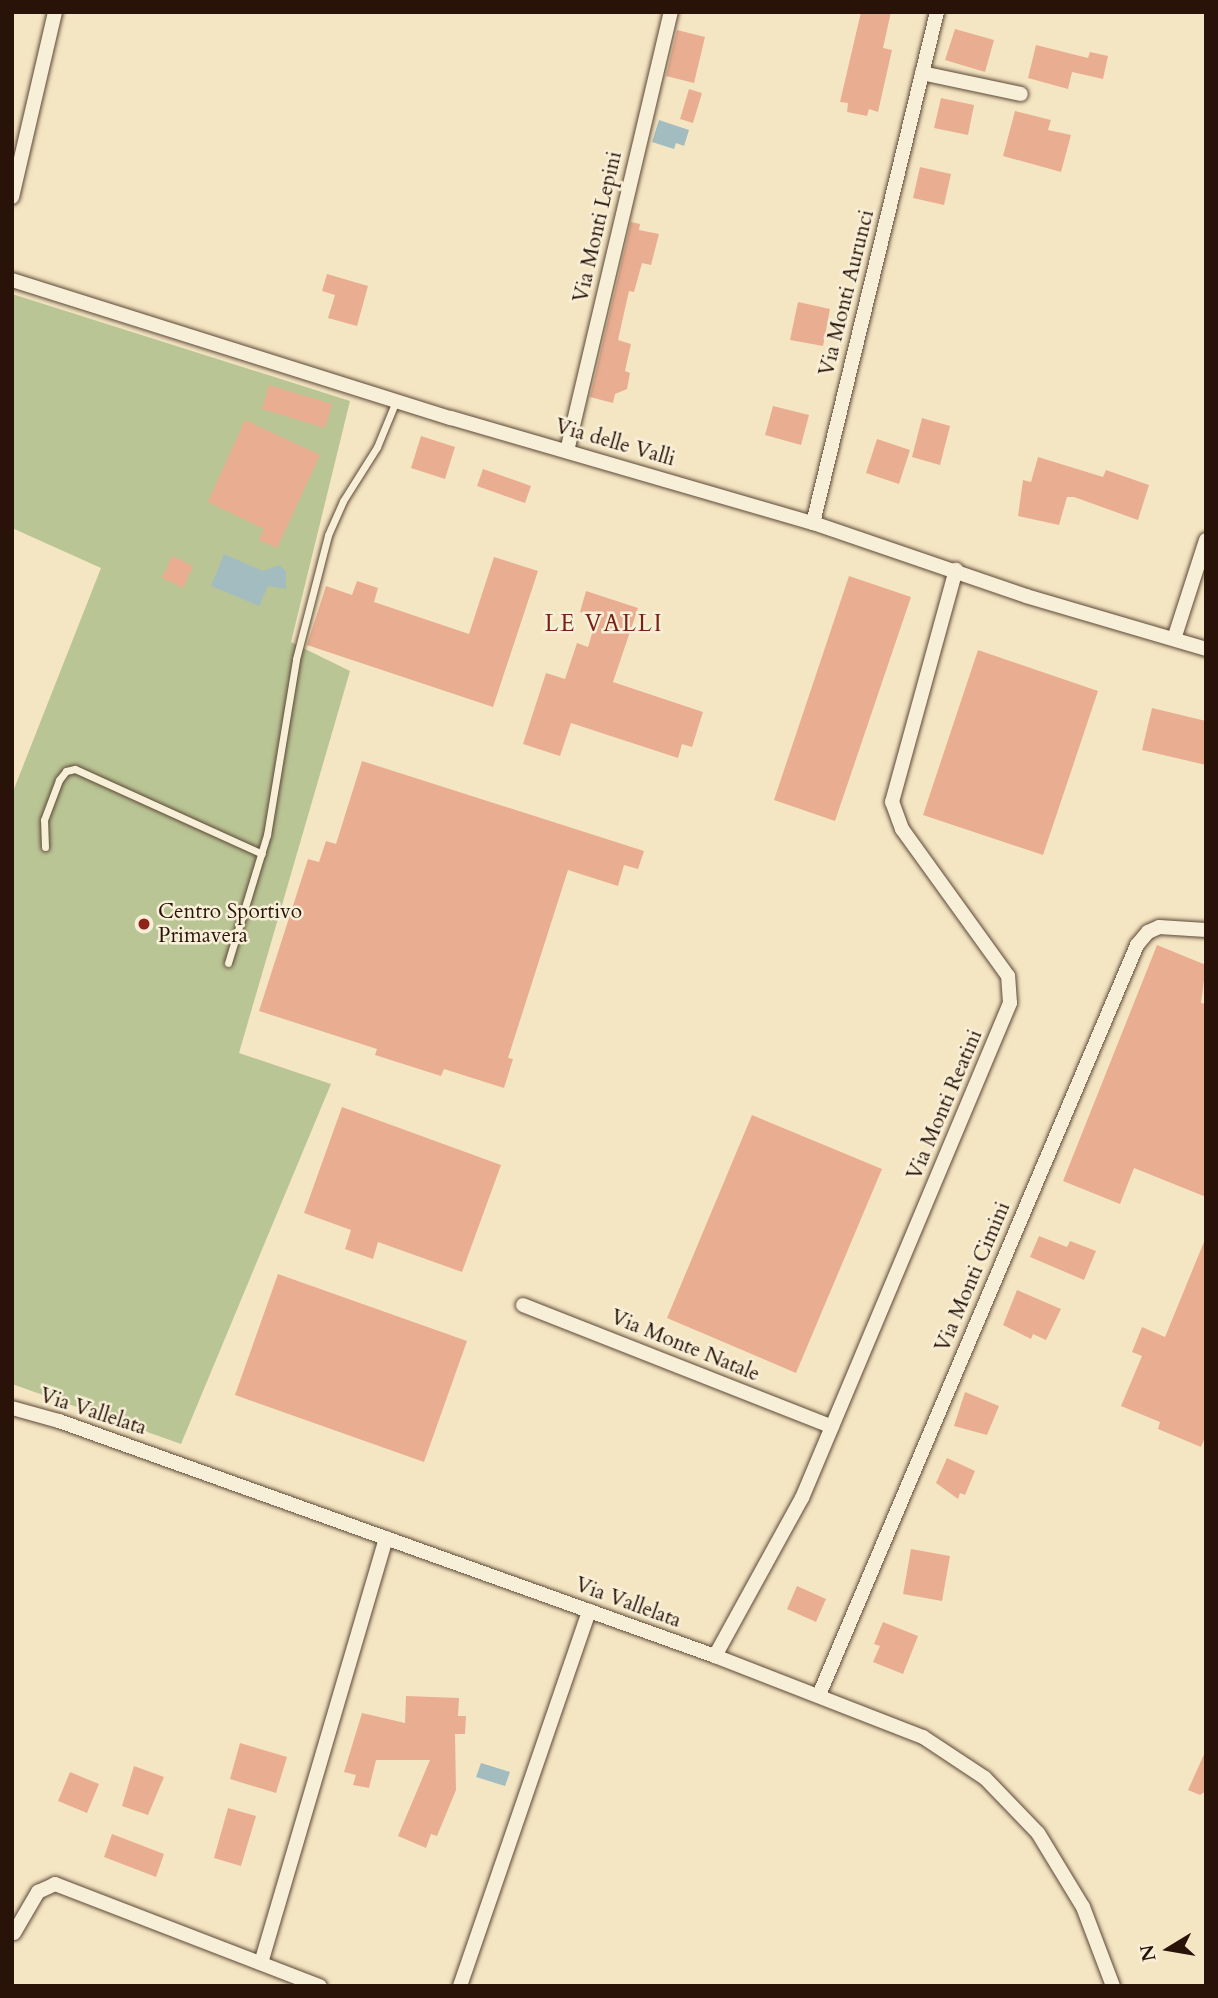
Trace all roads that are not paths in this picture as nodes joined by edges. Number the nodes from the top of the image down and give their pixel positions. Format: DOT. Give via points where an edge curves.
graph roads {
  1 [pos="55,12"];
  2 [pos="671,12"];
  3 [pos="937,12"];
  4 [pos="922,73"];
  5 [pos="1021,94"];
  6 [pos="12,197"];
  7 [pos="12,280"];
  8 [pos="396,401"];
  9 [pos="567,451"];
  10 [pos="813,523"];
  11 [pos="1206,540"];
  12 [pos="956,570"];
  13 [pos="1174,639"];
  14 [pos="1206,649"];
  15 [pos="45,847"];
  16 [pos="262,854"];
  17 [pos="1206,930"];
  18 [pos="228,963"];
  19 [pos="523,1305"];
  20 [pos="12,1408"];
  21 [pos="832,1427"];
  22 [pos="386,1538"];
  23 [pos="589,1611"];
  24 [pos="715,1656"];
  25 [pos="819,1695"];
  26 [pos="14,1933"];
  27 [pos="261,1964"];
  28 [pos="320,1986"];
  29 [pos="460,1986"];
  30 [pos="1113,1986"];
  1 -- 6 [label="street"];
  2 -- 9 [label="street, Via Monti Lepini"];
  3 -- 4 [label="street, Via Monti Aurunci"];
  4 -- 5 [label="street"];
  4 -- 10 [label="street, Via Monti Aurunci"];
  7 -- 8 [label="street, Via delle Valli"];
  8 -- 9 [label="street, Via delle Valli"];
  8 -- 16 [label="lane" via="371,458 342,501 328,535 296,659"];
  9 -- 10 [label="street, Via delle Valli"];
  10 -- 12 [label="street, Via delle Valli"];
  11 -- 13 [label="street"];
  12 -- 13 [label="street, Via delle Valli" via="1026,596"];
  12 -- 21 [label="street, Via Monti Reatini" via="892,802 902,830 1008,976 1011,996"];
  13 -- 14 [label="street, Via delle Valli"];
  15 -- 16 [label="lane" via="44,820 58,780 75,769"];
  16 -- 18 [label="lane"];
  17 -- 25 [label="street, Via Monti Cimini" via="1159,927 1137,945"];
  19 -- 21 [label="street, Via Monte Natale"];
  20 -- 22 [label="street, Via Vallelata"];
  21 -- 24 [label="street, Via Monti Reatini" via="789,1523"];
  22 -- 23 [label="street, Via Vallelata"];
  22 -- 27 [label="street"];
  23 -- 24 [label="street, Via Vallelata"];
  23 -- 29 [label="street"];
  24 -- 25 [label="street, Via Vallelata"];
  25 -- 30 [label="street, Via Vallelata" via="923,1737 1007,1798 1038,1833 1075,1892"];
  26 -- 27 [label="street" via="38,1892 55,1884"];
  27 -- 28 [label="street"];
}
